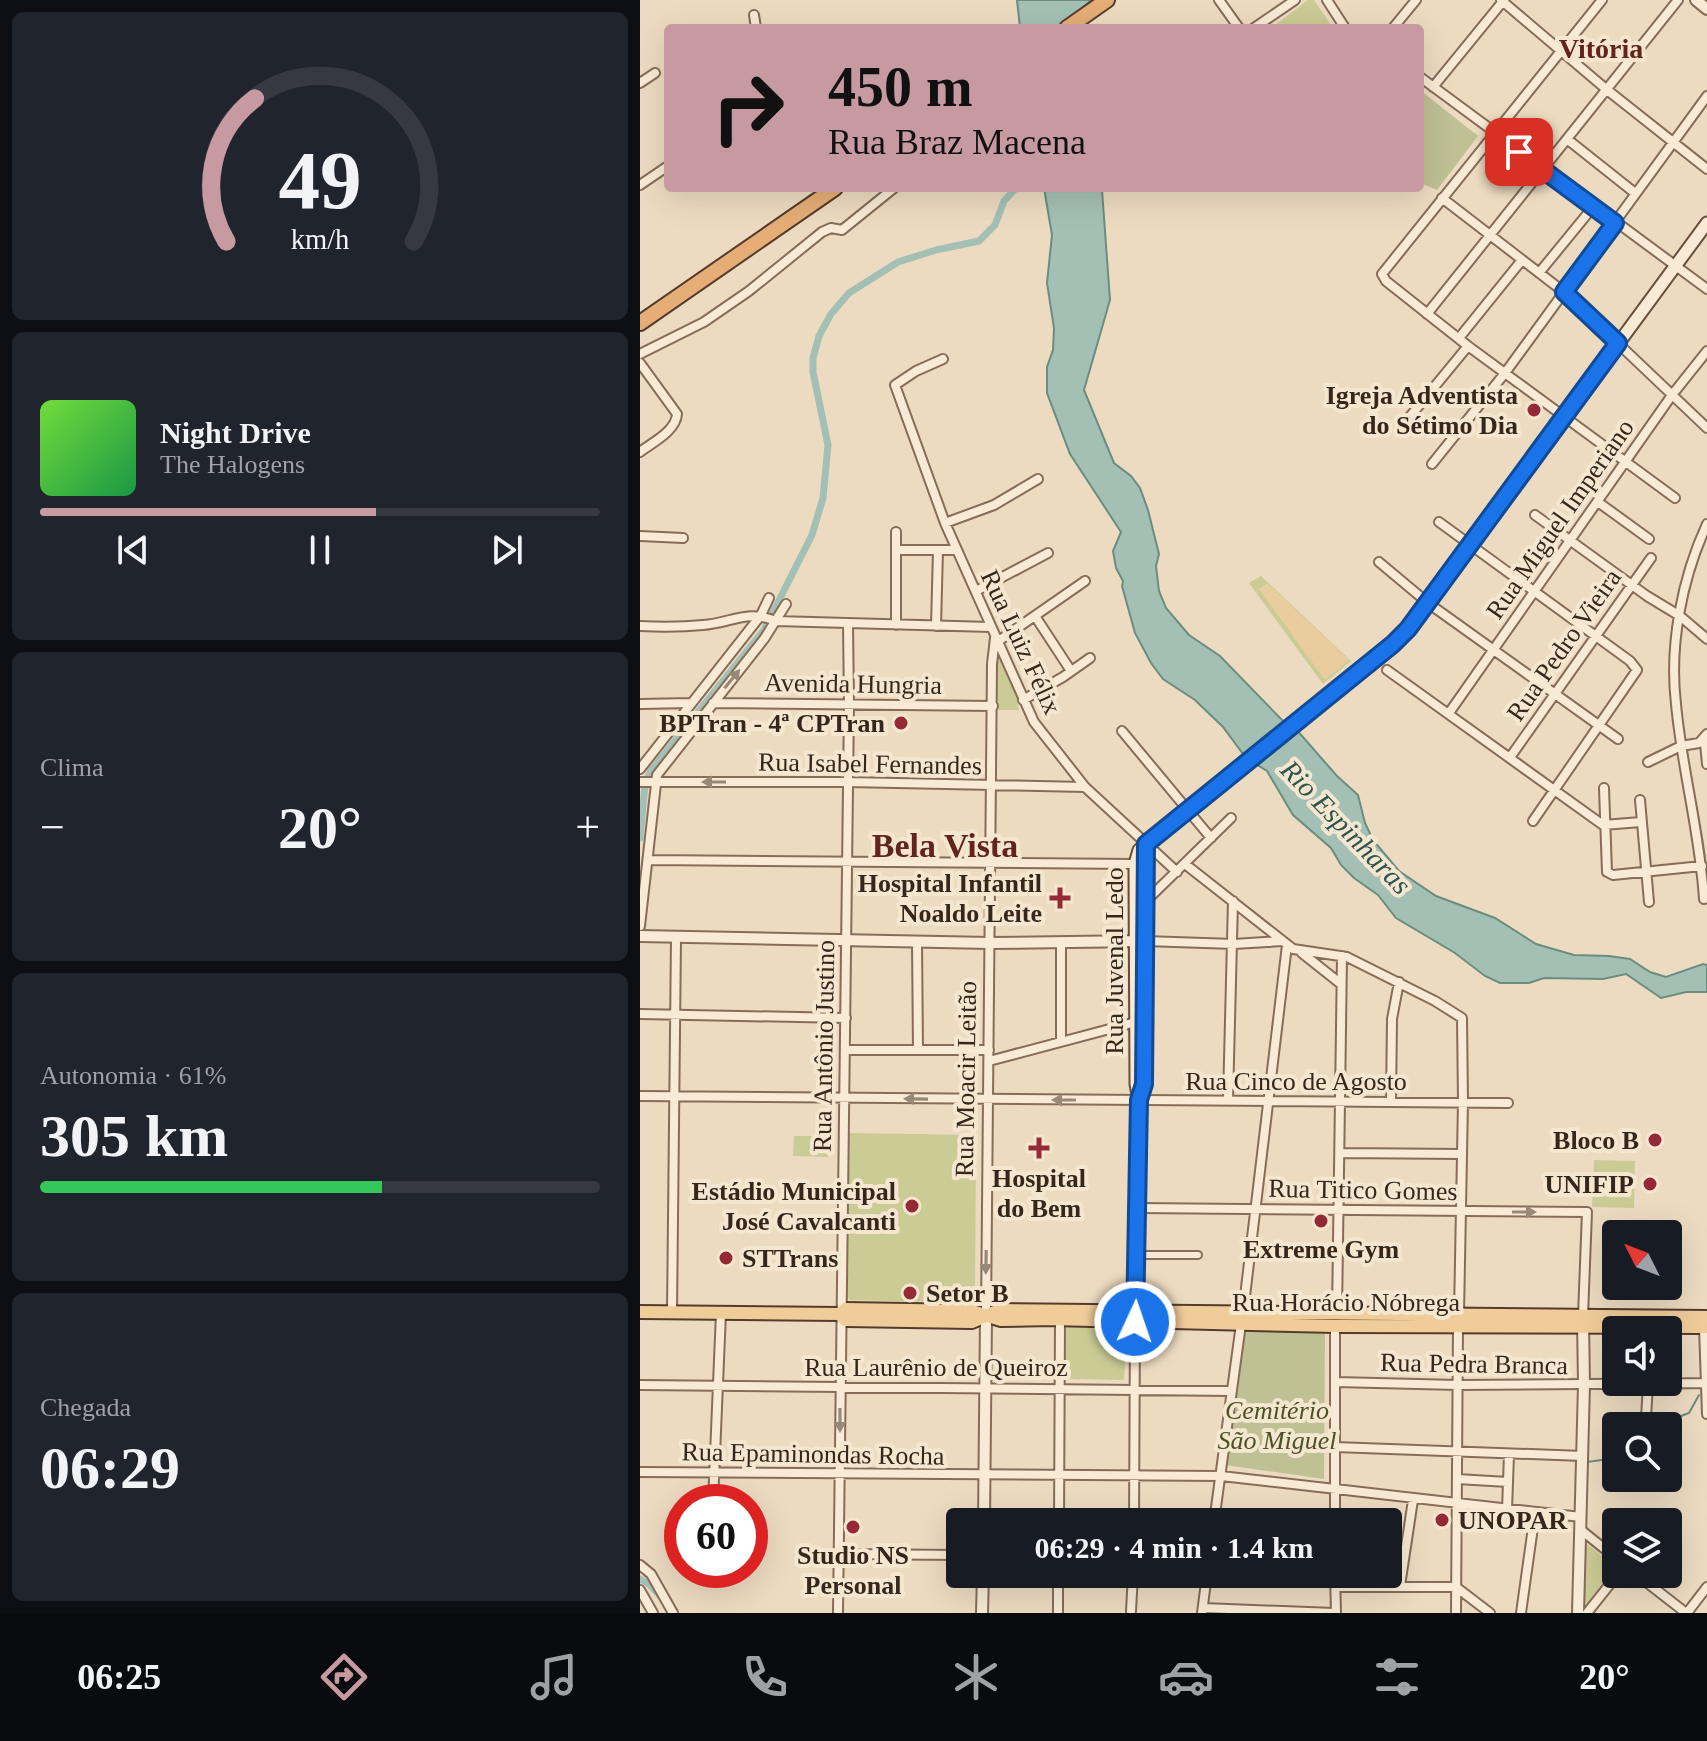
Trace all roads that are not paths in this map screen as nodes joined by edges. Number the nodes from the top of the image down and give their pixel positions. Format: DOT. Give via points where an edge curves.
graph roads {
  1 [pos="1107,0"];
  2 [pos="1219,0"];
  3 [pos="1295,0"];
  4 [pos="1327,0"];
  5 [pos="1416,0"];
  6 [pos="1602,0"];
  7 [pos="1678,0"];
  8 [pos="1696,0"];
  9 [pos="1503,1"];
  10 [pos="1707,9"];
  11 [pos="754,15"];
  12 [pos="755,24"];
  13 [pos="1073,24"];
  14 [pos="1236,24"];
  15 [pos="1260,24"];
  16 [pos="1342,24"];
  17 [pos="1396,24"];
  18 [pos="1561,51"];
  19 [pos="655,73"];
  20 [pos="1424,80"];
  21 [pos="640,83"];
  22 [pos="1433,87"];
  23 [pos="1606,89"];
  24 [pos="1707,96"];
  25 [pos="1496,134"];
  26 [pos="1567,139"];
  27 [pos="1673,143"];
  28 [pos="664,169"];
  29 [pos="1542,169"];
  30 [pos="1707,169"];
  31 [pos="640,185"];
  32 [pos="829,192"];
  33 [pos="889,192"];
  34 [pos="1635,193"];
  35 [pos="1442,198"];
  36 [pos="1593,207"];
  37 [pos="1615,223"];
  38 [pos="1707,223"];
  39 [pos="1491,236"];
  40 [pos="1522,260"];
  41 [pos="1676,265"];
  42 [pos="1539,273"];
  43 [pos="1707,289"];
  44 [pos="1564,292"];
  45 [pos="1427,314"];
  46 [pos="640,322"];
  47 [pos="1459,338"];
  48 [pos="1618,343"];
  49 [pos="1468,346"];
  50 [pos="1707,351"];
  51 [pos="640,354"];
  52 [pos="943,359"];
  53 [pos="640,363"];
  54 [pos="1505,373"];
  55 [pos="1672,395"];
  56 [pos="1563,416"];
  57 [pos="1403,425"];
  58 [pos="1707,428"];
  59 [pos="640,452"];
  60 [pos="1625,463"];
  61 [pos="1432,464"];
  62 [pos="1038,479"];
  63 [pos="1675,498"];
  64 [pos="1598,502"];
  65 [pos="1535,515"];
  66 [pos="1439,522"];
  67 [pos="945,523"];
  68 [pos="1707,524"];
  69 [pos="896,532"];
  70 [pos="640,536"];
  71 [pos="683,538"];
  72 [pos="1649,539"];
  73 [pos="1570,540"];
  74 [pos="1470,546"];
  75 [pos="897,550"];
  76 [pos="938,550"];
  77 [pos="956,550"];
  78 [pos="1048,553"];
  79 [pos="1651,558"];
  80 [pos="1379,562"];
  81 [pos="1085,581"];
  82 [pos="1632,583"];
  83 [pos="976,591"];
  84 [pos="1532,591"];
  85 [pos="769,598"];
  86 [pos="1428,603"];
  87 [pos="786,604"];
  88 [pos="1035,616"];
  89 [pos="1680,616"];
  90 [pos="768,618"];
  91 [pos="848,624"];
  92 [pos="896,625"];
  93 [pos="640,626"];
  94 [pos="936,626"];
  95 [pos="991,627"];
  96 [pos="1595,636"];
  97 [pos="1707,639"];
  98 [pos="996,640"];
  99 [pos="1492,649"];
  100 [pos="1090,658"];
  101 [pos="1387,670"];
  102 [pos="1071,671"];
  103 [pos="1553,694"];
  104 [pos="1023,700"];
  105 [pos="691,703"];
  106 [pos="713,703"];
  107 [pos="640,704"];
  108 [pos="849,704"];
  109 [pos="993,706"];
  110 [pos="1449,713"];
  111 [pos="1600,727"];
  112 [pos="1122,731"];
  113 [pos="1618,739"];
  114 [pos="1705,740"];
  115 [pos="1681,746"];
  116 [pos="1511,756"];
  117 [pos="1648,762"];
  118 [pos="1707,764"];
  119 [pos="640,769"];
  120 [pos="640,782"];
  121 [pos="848,782"];
  122 [pos="654,783"];
  123 [pos="992,785"];
  124 [pos="1085,787"];
  125 [pos="1604,788"];
  126 [pos="1556,790"];
  127 [pos="1640,800"];
  128 [pos="1186,810"];
  129 [pos="1231,818"];
  130 [pos="1533,821"];
  131 [pos="1641,822"];
  132 [pos="1603,825"];
  133 [pos="1211,838"];
  134 [pos="1146,844"];
  135 [pos="648,860"];
  136 [pos="846,861"];
  137 [pos="990,861"];
  138 [pos="1135,864"];
  139 [pos="1185,864"];
  140 [pos="1702,866"];
  141 [pos="1177,872"];
  142 [pos="1646,873"];
  143 [pos="1704,899"];
  144 [pos="1146,901"];
  145 [pos="1233,901"];
  146 [pos="1649,902"];
  147 [pos="640,926"];
  148 [pos="640,936"];
  149 [pos="676,938"];
  150 [pos="845,940"];
  151 [pos="917,941"];
  152 [pos="1140,941"];
  153 [pos="1061,942"];
  154 [pos="990,943"];
  155 [pos="1285,943"];
  156 [pos="1234,944"];
  157 [pos="1301,952"];
  158 [pos="1342,956"];
  159 [pos="1399,982"];
  160 [pos="1341,984"];
  161 [pos="640,1014"];
  162 [pos="675,1016"];
  163 [pos="846,1018"];
  164 [pos="1136,1022"];
  165 [pos="1061,1040"];
  166 [pos="845,1050"];
  167 [pos="918,1050"];
  168 [pos="989,1050"];
  169 [pos="989,1061"];
  170 [pos="640,1096"];
  171 [pos="675,1096"];
  172 [pos="844,1097"];
  173 [pos="989,1100"];
  174 [pos="1139,1100"];
  175 [pos="1228,1100"];
  176 [pos="1340,1100"];
  177 [pos="1269,1101"];
  178 [pos="1391,1101"];
  179 [pos="1463,1102"];
  180 [pos="1508,1103"];
  181 [pos="1340,1153"];
  182 [pos="1462,1154"];
  183 [pos="1138,1208"];
  184 [pos="1254,1209"];
  185 [pos="1340,1210"];
  186 [pos="1460,1211"];
  187 [pos="1138,1255"];
  188 [pos="1198,1255"];
  189 [pos="640,1312"];
  190 [pos="672,1313"];
  191 [pos="721,1313"];
  192 [pos="840,1314"];
  193 [pos="1135,1314"];
  194 [pos="986,1316"];
  195 [pos="1060,1319"];
  196 [pos="1242,1319"];
  197 [pos="1336,1320"];
  198 [pos="1458,1320"];
  199 [pos="1584,1320"];
  200 [pos="1706,1324"];
  201 [pos="1336,1382"];
  202 [pos="1682,1383"];
  203 [pos="1707,1383"];
  204 [pos="640,1385"];
  205 [pos="1458,1385"];
  206 [pos="1584,1385"];
  207 [pos="1602,1385"];
  208 [pos="718,1386"];
  209 [pos="840,1387"];
  210 [pos="985,1387"];
  211 [pos="1060,1388"];
  212 [pos="1135,1389"];
  213 [pos="1232,1391"];
  214 [pos="1707,1414"];
  215 [pos="1335,1447"];
  216 [pos="1457,1451"];
  217 [pos="1509,1454"];
  218 [pos="1583,1456"];
  219 [pos="640,1472"];
  220 [pos="716,1472"];
  221 [pos="840,1474"];
  222 [pos="985,1475"];
  223 [pos="1060,1476"];
  224 [pos="1135,1476"];
  225 [pos="1221,1476"];
  226 [pos="1457,1479"];
  227 [pos="1508,1482"];
  228 [pos="715,1484"];
  229 [pos="1336,1490"];
  230 [pos="1413,1500"];
  231 [pos="1456,1504"];
  232 [pos="984,1508"];
  233 [pos="1059,1508"];
  234 [pos="1134,1508"];
  235 [pos="1216,1508"];
  236 [pos="1335,1508"];
  237 [pos="1507,1510"];
  238 [pos="1535,1513"];
  239 [pos="1581,1517"];
  240 [pos="1581,1530"];
  241 [pos="1602,1547"];
  242 [pos="840,1554"];
  243 [pos="946,1555"];
  244 [pos="640,1565"];
  245 [pos="1402,1573"];
  246 [pos="1402,1586"];
  247 [pos="1456,1587"];
  248 [pos="1707,1587"];
  249 [pos="983,1588"];
  250 [pos="1058,1588"];
  251 [pos="1132,1588"];
  252 [pos="1205,1588"];
  253 [pos="1336,1588"];
  254 [pos="1607,1588"];
  255 [pos="1654,1588"];
  256 [pos="640,1590"];
  257 [pos="1131,1611"];
  258 [pos="1202,1611"];
  259 [pos="653,1613"];
  260 [pos="673,1613"];
  261 [pos="838,1613"];
  262 [pos="982,1613"];
  263 [pos="1058,1613"];
  264 [pos="1335,1613"];
  265 [pos="1456,1613"];
  266 [pos="1490,1613"];
  267 [pos="1521,1613"];
  268 [pos="1578,1613"];
  269 [pos="1587,1613"];
  270 [pos="1687,1613"];
  1 -- 13 [label="highway"];
  2 -- 14 [label="street"];
  3 -- 15 [label="street"];
  4 -- 16 [label="street"];
  5 -- 17 [label="street"];
  6 -- 18 [label="street"];
  7 -- 23 [label="street"];
  8 -- 10 [label="street"];
  9 -- 18 [label="street"];
  9 -- 22 [label="street"];
  11 -- 12 [label="street"];
  18 -- 23 [label="street"];
  18 -- 25 [label="street"];
  19 -- 21 [label="street"];
  20 -- 22 [label="street"];
  22 -- 25 [label="street"];
  23 -- 26 [label="street"];
  23 -- 27 [label="street"];
  24 -- 27 [label="street"];
  25 -- 29 [label="street"];
  25 -- 35 [label="street"];
  26 -- 29 [label="street"];
  26 -- 34 [label="street"];
  27 -- 30 [label="street"];
  27 -- 34 [label="street"];
  28 -- 31 [label="street"];
  29 -- 36 [label="street"];
  29 -- 39 [label="street"];
  32 -- 46 [label="highway"];
  33 -- 51 [label="street" via="842,230 822,232 704,322"];
  34 -- 37 [label="street"];
  35 -- 39 [label="street"];
  35 -- 45 [label="street" via="1382,274"];
  36 -- 37 [label="street"];
  36 -- 42 [label="street"];
  37 -- 41 [label="street"];
  37 -- 44 [label="street"];
  38 -- 41 [label="main road"];
  39 -- 40 [label="street"];
  39 -- 45 [label="street"];
  40 -- 42 [label="street"];
  40 -- 47 [label="street"];
  41 -- 43 [label="street"];
  41 -- 48 [label="main road"];
  42 -- 44 [label="street"];
  44 -- 48 [label="street"];
  44 -- 54 [label="street"];
  45 -- 47 [label="street"];
  47 -- 49 [label="street"];
  48 -- 55 [label="street"];
  48 -- 56 [label="main road"];
  49 -- 54 [label="street"];
  49 -- 57 [label="street"];
  50 -- 55 [label="street, Rua Miguel Imperiano"];
  52 -- 67 [label="street, Rua Luiz Félix" via="895,385"];
  53 -- 59 [label="street" via="677,414 677,422"];
  54 -- 56 [label="street"];
  54 -- 61 [label="street"];
  55 -- 58 [label="street"];
  55 -- 60 [label="street, Rua Miguel Imperiano"];
  56 -- 60 [label="street"];
  56 -- 74 [label="main road"];
  60 -- 63 [label="street"];
  60 -- 64 [label="street, Rua Miguel Imperiano"];
  62 -- 67 [label="street" via="994,505"];
  64 -- 72 [label="street"];
  64 -- 73 [label="street, Rua Miguel Imperiano"];
  65 -- 73 [label="street"];
  66 -- 74 [label="street"];
  67 -- 77 [label="street, Rua Luiz Félix"];
  68 -- 89 [label="street"];
  69 -- 75 [label="street"];
  70 -- 71 [label="street"];
  73 -- 82 [label="street"];
  73 -- 84 [label="street, Rua Miguel Imperiano"];
  74 -- 84 [label="street"];
  74 -- 86 [label="main road"];
  75 -- 76 [label="street"];
  75 -- 92 [label="street"];
  76 -- 77 [label="street"];
  76 -- 94 [label="street"];
  77 -- 83 [label="street, Rua Luiz Félix"];
  78 -- 83 [label="street"];
  79 -- 82 [label="street, Rua Pedro Vieira"];
  80 -- 86 [label="street"];
  81 -- 88 [label="street"];
  82 -- 89 [label="street"];
  82 -- 96 [label="street, Rua Pedro Vieira"];
  83 -- 95 [label="street, Rua Luiz Félix"];
  84 -- 96 [label="street"];
  84 -- 99 [label="street, Rua Miguel Imperiano"];
  85 -- 90 [label="street"];
  86 -- 99 [label="street"];
  86 -- 128 [label="main road" via="1382,653"];
  87 -- 90 [label="street"];
  88 -- 98 [label="street"];
  88 -- 102 [label="street"];
  89 -- 97 [label="street"];
  89 -- 115 [label="street" via="1674,657"];
  90 -- 91 [label="street"];
  90 -- 93 [label="street"];
  90 -- 105 [label="street"];
  106 -- 90 [label="street, one-way"];
  91 -- 92 [label="street"];
  91 -- 108 [label="street, Rua Antônio Justino"];
  92 -- 94 [label="street"];
  94 -- 95 [label="street"];
  95 -- 98 [label="street, Rua Luiz Félix"];
  96 -- 103 [label="street, Rua Pedro Vieira"];
  96 -- 111 [label="street" via="1637,670"];
  98 -- 104 [label="street, Rua Luiz Félix"];
  98 -- 109 [label="street, Rua Moacir Leitão"];
  99 -- 103 [label="street"];
  99 -- 110 [label="street, Rua Miguel Imperiano"];
  100 -- 102 [label="street"];
  101 -- 110 [label="street"];
  102 -- 104 [label="street"];
  103 -- 111 [label="street"];
  103 -- 116 [label="street, Rua Pedro Vieira"];
  104 -- 124 [label="street, Rua Luiz Félix" via="1037,728"];
  105 -- 107 [label="street"];
  105 -- 119 [label="street"];
  106 -- 108 [label="street, Avenida Hungria"];
  106 -- 122 [label="street"];
  108 -- 109 [label="street, Avenida Hungria"];
  108 -- 121 [label="street, Rua Antônio Justino"];
  109 -- 123 [label="street, Rua Moacir Leitão"];
  110 -- 116 [label="street"];
  111 -- 113 [label="street"];
  111 -- 126 [label="street"];
  112 -- 128 [label="street"];
  114 -- 115 [label="street"];
  114 -- 118 [label="street"];
  115 -- 117 [label="street"];
  115 -- 140 [label="street"];
  116 -- 126 [label="street"];
  120 -- 122 [label="street, Rua Isabel Fernandes"];
  121 -- 122 [label="street, Rua Isabel Fernandes, one-way"];
  121 -- 123 [label="street, Rua Isabel Fernandes"];
  121 -- 136 [label="street, Rua Antônio Justino"];
  122 -- 135 [label="street"];
  123 -- 124 [label="street, Rua Isabel Fernandes"];
  123 -- 137 [label="street, Rua Moacir Leitão"];
  124 -- 134 [label="street, Rua Luiz Félix"];
  125 -- 132 [label="street"];
  126 -- 130 [label="street"];
  126 -- 132 [label="street"];
  127 -- 131 [label="street"];
  128 -- 133 [label="street"];
  128 -- 134 [label="main road"];
  129 -- 133 [label="street"];
  131 -- 132 [label="street"];
  131 -- 142 [label="street"];
  132 -- 142 [label="street" via="1607,872"];
  133 -- 139 [label="street"];
  134 -- 138 [label="main road, Rua Juvenal Ledo"];
  134 -- 141 [label="street, Rua Luiz Félix"];
  134 -- 144 [label="main road, Rua Juvenal Ledo"];
  135 -- 136 [label="street"];
  135 -- 147 [label="street"];
  136 -- 137 [label="street"];
  136 -- 150 [label="street, Rua Antônio Justino"];
  137 -- 138 [label="street"];
  137 -- 154 [label="street, Rua Moacir Leitão"];
  138 -- 152 [label="main road, Rua Juvenal Ledo"];
  139 -- 141 [label="street"];
  139 -- 145 [label="street"];
  140 -- 142 [label="street"];
  140 -- 143 [label="street"];
  141 -- 144 [label="street"];
  142 -- 146 [label="street"];
  144 -- 152 [label="main road, Rua Juvenal Ledo"];
  145 -- 155 [label="street"];
  145 -- 156 [label="street"];
  148 -- 149 [label="street"];
  149 -- 150 [label="street"];
  149 -- 162 [label="street"];
  150 -- 151 [label="street"];
  150 -- 163 [label="street, Rua Antônio Justino"];
  151 -- 154 [label="street"];
  151 -- 167 [label="street"];
  152 -- 153 [label="street"];
  152 -- 156 [label="street"];
  152 -- 164 [label="main road, Rua Juvenal Ledo"];
  152 -- 174 [label="main road, Rua Juvenal Ledo" via="1144,1084"];
  153 -- 154 [label="street"];
  153 -- 165 [label="street"];
  154 -- 168 [label="street, Rua Moacir Leitão"];
  155 -- 156 [label="street"];
  155 -- 157 [label="street"];
  155 -- 177 [label="street"];
  156 -- 175 [label="street"];
  157 -- 158 [label="street"];
  157 -- 160 [label="street"];
  158 -- 159 [label="street"];
  158 -- 160 [label="street"];
  159 -- 178 [label="street" via="1393,1006"];
  159 -- 179 [label="street" via="1456,1012 1464,1022"];
  160 -- 176 [label="street"];
  161 -- 162 [label="street"];
  162 -- 163 [label="street"];
  162 -- 171 [label="street"];
  163 -- 166 [label="street, Rua Antônio Justino"];
  164 -- 165 [label="street"];
  164 -- 174 [label="main road, Rua Juvenal Ledo"];
  165 -- 169 [label="street"];
  166 -- 167 [label="street"];
  166 -- 172 [label="street, Rua Antônio Justino"];
  167 -- 168 [label="street"];
  168 -- 169 [label="street, Rua Moacir Leitão"];
  169 -- 173 [label="street, Rua Moacir Leitão"];
  170 -- 171 [label="street, Rua Cinco de Agosto"];
  171 -- 172 [label="street, Rua Cinco de Agosto"];
  171 -- 190 [label="street"];
  173 -- 172 [label="street, Rua Cinco de Agosto, one-way"];
  172 -- 192 [label="street, Rua Antônio Justino"];
  174 -- 173 [label="street, Rua Cinco de Agosto, one-way"];
  173 -- 194 [label="street, Rua Moacir Leitão, one-way"];
  174 -- 175 [label="street, Rua Cinco de Agosto"];
  174 -- 183 [label="main road, Rua Juvenal Ledo"];
  175 -- 177 [label="street, Rua Cinco de Agosto"];
  176 -- 177 [label="street, Rua Cinco de Agosto"];
  176 -- 178 [label="street, Rua Cinco de Agosto"];
  176 -- 181 [label="street"];
  177 -- 184 [label="street"];
  178 -- 179 [label="street, Rua Cinco de Agosto"];
  179 -- 180 [label="street, Rua Cinco de Agosto"];
  179 -- 182 [label="street"];
  181 -- 182 [label="street"];
  181 -- 185 [label="street"];
  182 -- 186 [label="street"];
  183 -- 184 [label="street, Rua Titico Gomes"];
  183 -- 187 [label="main road, Rua Juvenal Ledo"];
  184 -- 185 [label="street, Rua Titico Gomes"];
  184 -- 196 [label="street"];
  185 -- 186 [label="street, Rua Titico Gomes"];
  185 -- 197 [label="street"];
  186 -- 198 [label="street"];
  186 -- 199 [label="street, Rua Titico Gomes, one-way" via="1587,1212"];
  187 -- 188 [label="street"];
  187 -- 193 [label="main road, Rua Juvenal Ledo"];
  189 -- 190 [label="main road, Rua Horácio Nóbrega"];
  190 -- 191 [label="main road, Rua Horácio Nóbrega"];
  191 -- 192 [label="main road, Rua Horácio Nóbrega"];
  191 -- 208 [label="street"];
  192 -- 194 [label="main road, Rua Horácio Nóbrega" via="845,1309 972,1311"];
  192 -- 209 [label="street, Rua Antônio Justino"];
  193 -- 194 [label="main road, Rua Horácio Nóbrega" via="999,1310"];
  193 -- 195 [label="main road, Rua Horácio Nóbrega"];
  193 -- 196 [label="main road, Rua Horácio Nóbrega"];
  193 -- 212 [label="street"];
  194 -- 195 [label="main road, Rua Horácio Nóbrega"];
  194 -- 210 [label="street, Rua Moacir Leitão"];
  195 -- 211 [label="street"];
  196 -- 197 [label="main road, Rua Horácio Nóbrega"];
  196 -- 213 [label="street"];
  197 -- 198 [label="main road, Rua Horácio Nóbrega"];
  197 -- 201 [label="street"];
  198 -- 199 [label="main road, Rua Horácio Nóbrega"];
  198 -- 205 [label="street"];
  199 -- 200 [label="main road, Rua Horácio Nóbrega"];
  199 -- 206 [label="street"];
  200 -- 203 [label="street"];
  201 -- 205 [label="street, Rua Pedra Branca"];
  201 -- 215 [label="street"];
  202 -- 203 [label="street, Rua Pedra Branca"];
  203 -- 214 [label="street"];
  204 -- 208 [label="street, Rua Laurênio de Queiroz"];
  205 -- 206 [label="street, Rua Pedra Branca"];
  205 -- 216 [label="street"];
  206 -- 207 [label="street, Rua Pedra Branca"];
  206 -- 218 [label="street"];
  208 -- 209 [label="street, Rua Laurênio de Queiroz"];
  208 -- 220 [label="street"];
  209 -- 210 [label="street, Rua Laurênio de Queiroz"];
  209 -- 221 [label="street, Rua Antônio Justino, one-way"];
  210 -- 211 [label="street, Rua Laurênio de Queiroz"];
  210 -- 222 [label="street, Rua Moacir Leitão"];
  211 -- 212 [label="street, Rua Laurênio de Queiroz"];
  211 -- 223 [label="street"];
  212 -- 213 [label="street, Rua Laurênio de Queiroz"];
  212 -- 224 [label="street"];
  213 -- 225 [label="street"];
  215 -- 216 [label="street"];
  215 -- 229 [label="street"];
  216 -- 217 [label="street"];
  216 -- 226 [label="street"];
  217 -- 218 [label="street"];
  217 -- 227 [label="street"];
  218 -- 239 [label="street"];
  219 -- 220 [label="street, Rua Epaminondas Rocha"];
  220 -- 221 [label="street, Rua Epaminondas Rocha"];
  220 -- 228 [label="street"];
  221 -- 222 [label="street, Rua Epaminondas Rocha"];
  221 -- 242 [label="street, Rua Antônio Justino"];
  222 -- 223 [label="street, Rua Epaminondas Rocha"];
  222 -- 232 [label="street, Rua Moacir Leitão"];
  223 -- 224 [label="street, Rua Epaminondas Rocha"];
  223 -- 233 [label="street"];
  224 -- 225 [label="street, Rua Epaminondas Rocha"];
  224 -- 234 [label="street"];
  225 -- 229 [label="street, Rua Epaminondas Rocha"];
  225 -- 235 [label="street"];
  226 -- 227 [label="street"];
  226 -- 231 [label="street"];
  227 -- 237 [label="street"];
  229 -- 230 [label="street, Rua Epaminondas Rocha"];
  229 -- 236 [label="street"];
  230 -- 231 [label="street, Rua Epaminondas Rocha"];
  230 -- 245 [label="street"];
  231 -- 237 [label="street, Rua Epaminondas Rocha"];
  231 -- 247 [label="street"];
  237 -- 238 [label="street, Rua Epaminondas Rocha"];
  238 -- 239 [label="street, Rua Epaminondas Rocha"];
  238 -- 267 [label="street"];
  239 -- 240 [label="street"];
  240 -- 241 [label="street"];
  240 -- 268 [label="street"];
  242 -- 243 [label="street"];
  242 -- 261 [label="street, Rua Antônio Justino"];
  244 -- 260 [label="street"];
  246 -- 247 [label="street"];
  247 -- 265 [label="street"];
  247 -- 266 [label="street"];
  248 -- 270 [label="street"];
  249 -- 262 [label="street"];
  250 -- 263 [label="street"];
  251 -- 257 [label="street"];
  252 -- 258 [label="street"];
  253 -- 264 [label="street"];
  254 -- 269 [label="street"];
  255 -- 270 [label="street"];
  256 -- 259 [label="street"];
  258 -- 264 [label="street"];
}
